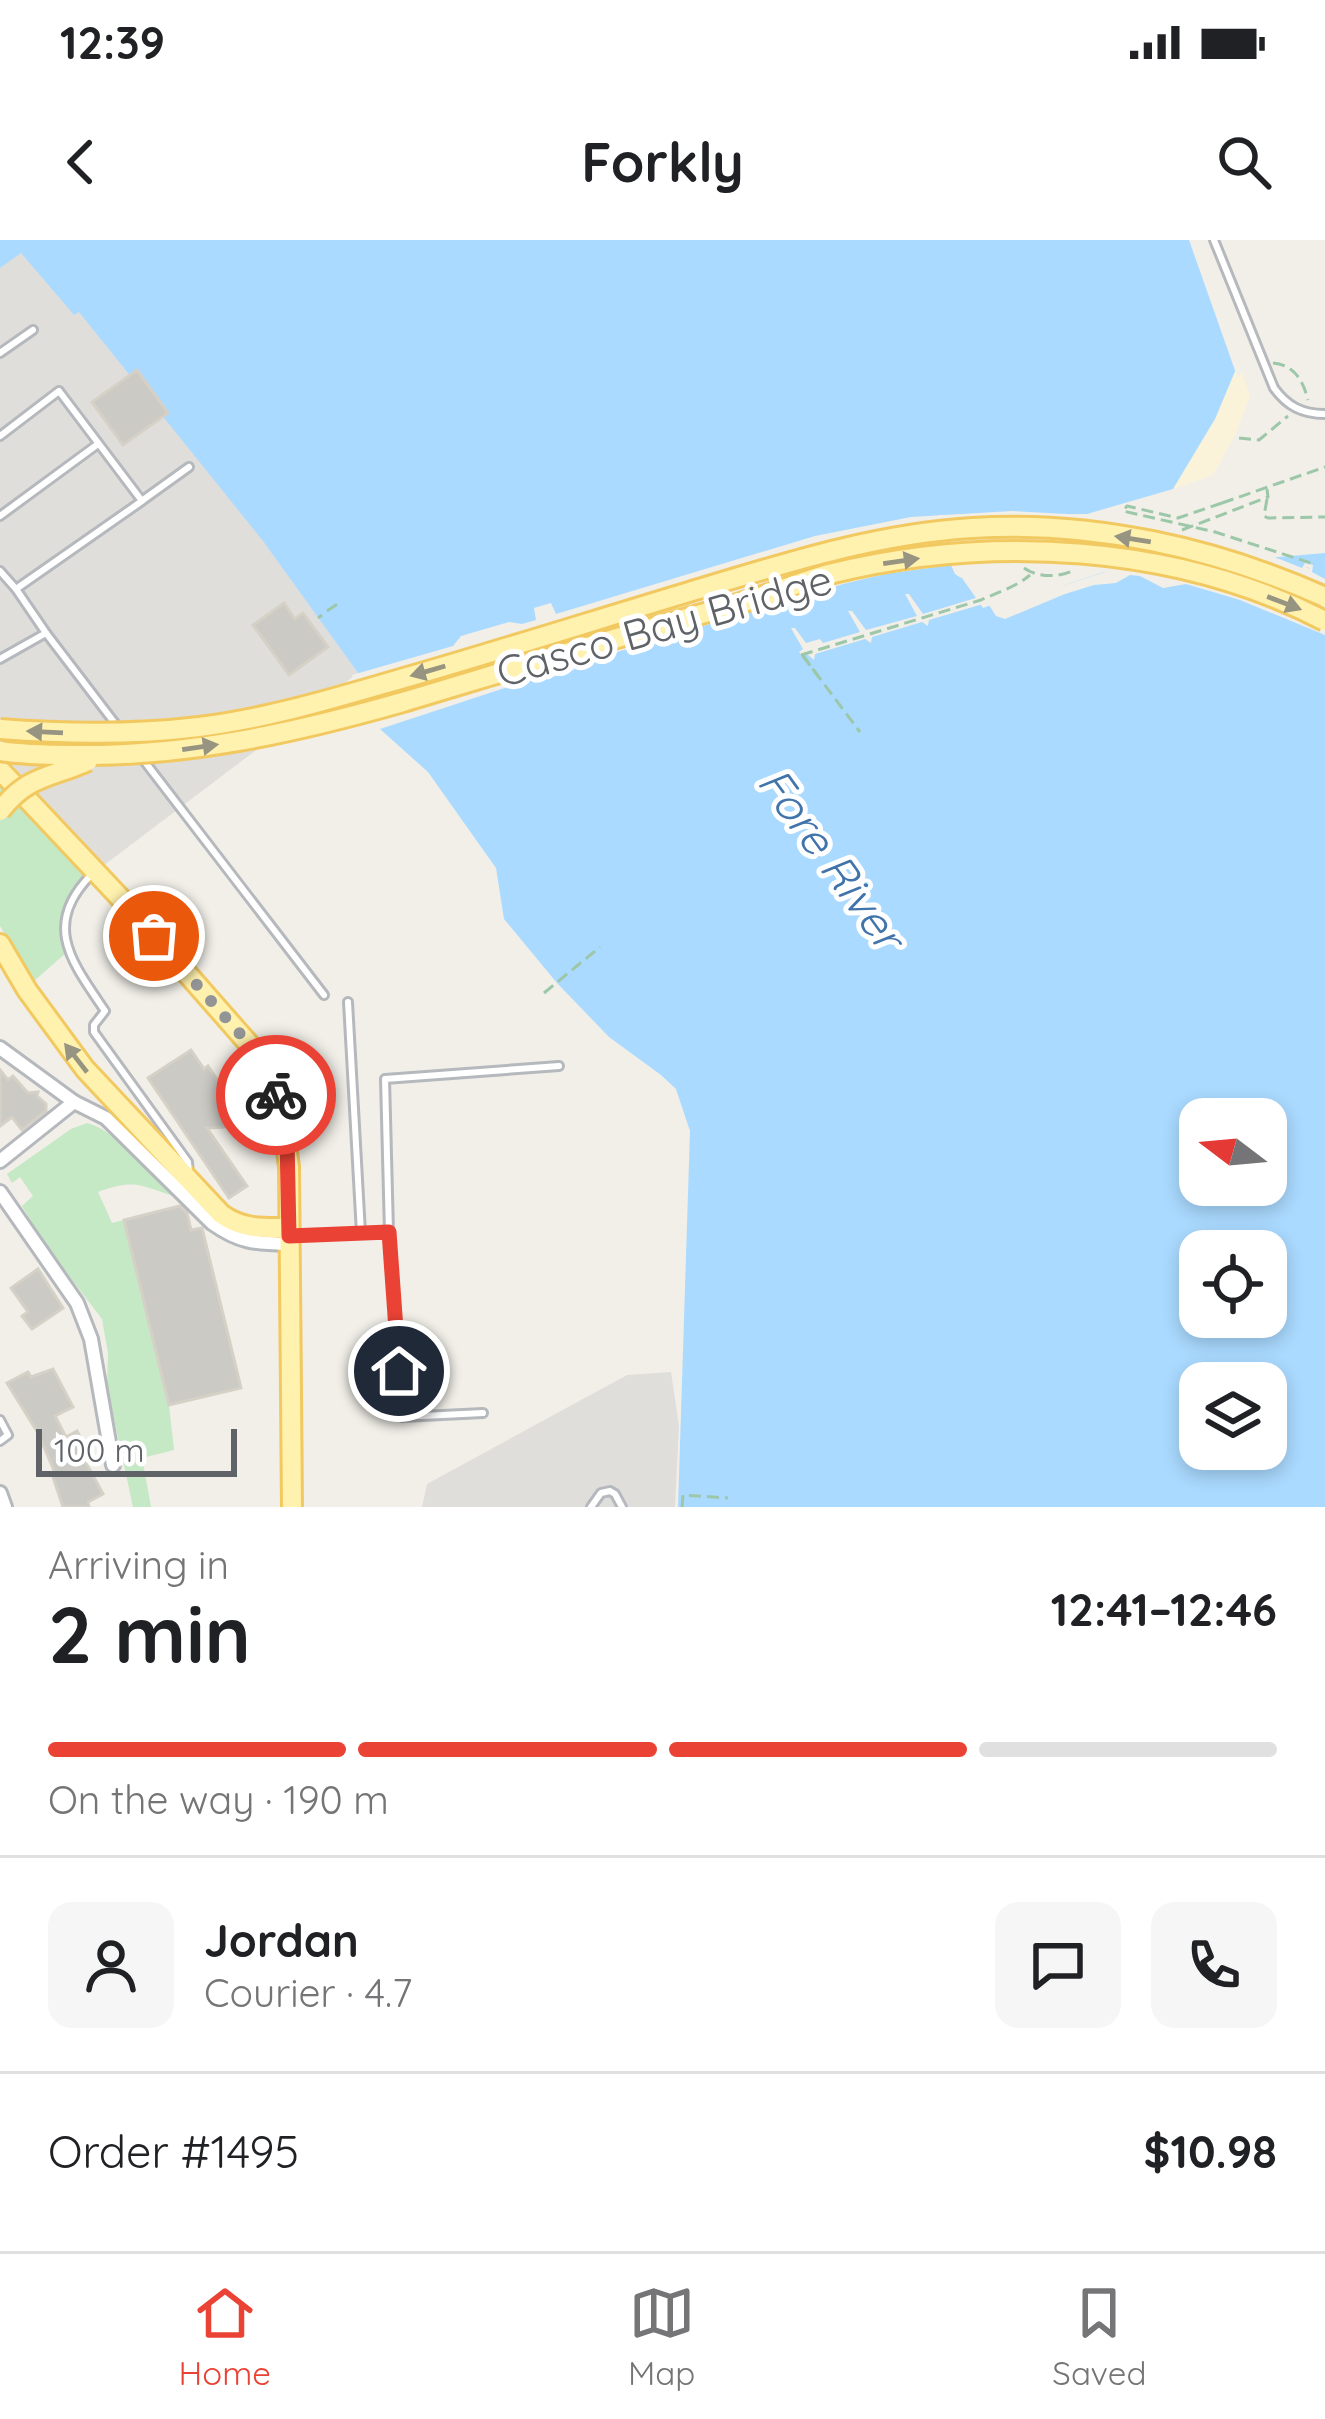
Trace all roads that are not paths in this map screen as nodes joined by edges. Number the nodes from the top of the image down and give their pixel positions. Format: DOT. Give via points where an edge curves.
graph roads {
  1 [pos="1214,240"];
  2 [pos="34,330"];
  3 [pos="0,353"];
  4 [pos="1325,414"];
  5 [pos="0,436"];
  6 [pos="99,443"];
  7 [pos="189,467"];
  8 [pos="142,501"];
  9 [pos="0,516"];
  10 [pos="0,571"];
  11 [pos="16,589"];
  12 [pos="1325,597"];
  13 [pos="1325,621"];
  14 [pos="46,633"];
  15 [pos="0,659"];
  16 [pos="0,729"];
  17 [pos="0,751"];
  18 [pos="101,755"];
  19 [pos="0,770"];
  20 [pos="0,811"];
  21 [pos="94,872"];
  22 [pos="0,944"];
  23 [pos="324,995"];
  24 [pos="348,1002"];
  25 [pos="0,1048"];
  26 [pos="559,1066"];
  27 [pos="74,1102"];
  28 [pos="0,1161"];
  29 [pos="191,1181"];
  30 [pos="0,1192"];
  31 [pos="389,1232"];
  32 [pos="362,1233"];
  33 [pos="289,1236"];
  34 [pos="483,1413"];
  35 [pos="0,1420"];
  36 [pos="0,1441"];
  37 [pos="113,1465"];
  38 [pos="0,1493"];
  39 [pos="5,1507"];
  40 [pos="292,1507"];
  41 [pos="591,1507"];
  42 [pos="622,1507"];
  1 -- 4 [label="lane" via="1274,388 1295,409"];
  2 -- 3 [label="lane"];
  5 -- 6 [label="lane" via="59,391"];
  6 -- 8 [label="lane"];
  6 -- 9 [label="lane"];
  7 -- 8 [label="lane"];
  8 -- 11 [label="lane"];
  10 -- 11 [label="lane"];
  11 -- 14 [label="lane"];
  12 -- 16 [label="main road, Casco Bay Bridge, one-way, bridge" via="1224,558 1098,533 913,534 798,559 245,720 155,732"];
  18 -- 13 [label="main road, Casco Bay Bridge, one-way, bridge" via="288,733 901,560 1085,553 1227,582"];
  14 -- 15 [label="lane"];
  14 -- 23 [label="lane"];
  17 -- 18 [label="main road, Casco Bay Bridge, bridge"];
  18 -- 20 [label="main road, bridge" via="37,778"];
  19 -- 21 [label="main road"];
  21 -- 29 [label="lane" via="71,900 68,951 105,1011 94,1032 188,1162"];
  21 -- 33 [label="main road" via="248,1043 272,1085 287,1140"];
  29 -- 22 [label="main road, one-way" via="85,1070"];
  24 -- 32 [label="lane"];
  25 -- 27 [label="street"];
  26 -- 31 [label="lane" via="385,1079"];
  27 -- 28 [label="street"];
  27 -- 33 [label="street" via="106,1118 228,1234 246,1242"];
  29 -- 33 [label="main road" via="236,1225"];
  30 -- 37 [label="street" via="77,1304 91,1339"];
  31 -- 32 [label="lane"];
  31 -- 34 [label="lane" via="402,1417"];
  32 -- 33 [label="lane"];
  33 -- 40 [label="main road"];
  35 -- 36 [label="lane" via="8,1435"];
  38 -- 39 [label="street"];
  41 -- 42 [label="lane" via="610,1491"];
}
